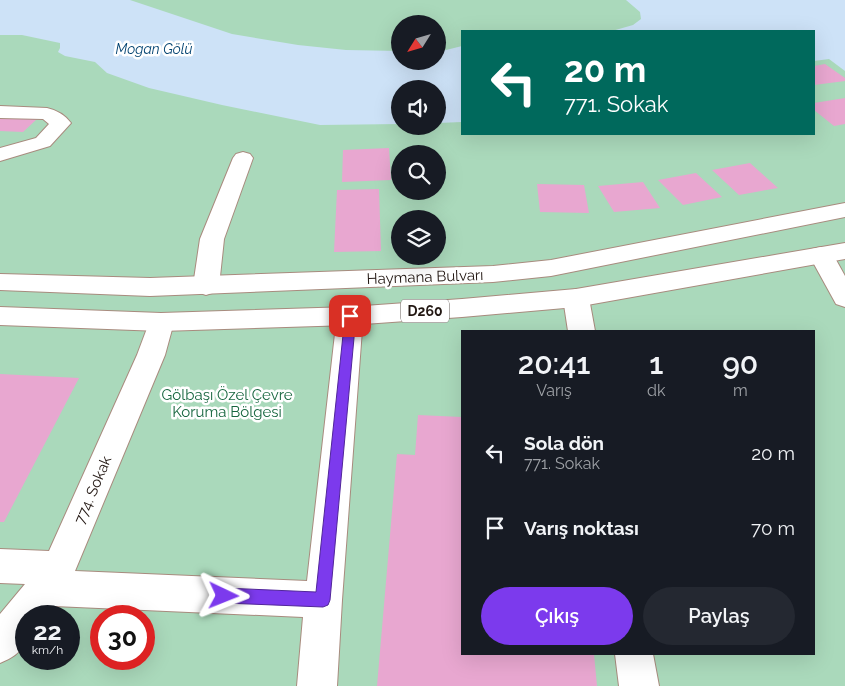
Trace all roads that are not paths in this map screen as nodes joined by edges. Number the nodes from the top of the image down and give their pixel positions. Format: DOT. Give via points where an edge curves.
graph roads {
  1 [pos="0,112"];
  2 [pos="0,155"];
  3 [pos="243,158"];
  4 [pos="845,210"];
  5 [pos="833,253"];
  6 [pos="0,282"];
  7 [pos="206,286"];
  8 [pos="576,298"];
  9 [pos="845,298"];
  10 [pos="0,316"];
  11 [pos="350,316"];
  12 [pos="160,322"];
  13 [pos="582,330"];
  14 [pos="0,566"];
  15 [pos="52,578"];
  16 [pos="323,600"];
  17 [pos="0,644"];
  18 [pos="634,655"];
  19 [pos="317,686"];
  20 [pos="639,686"];
  1 -- 2 [label="main road" via="47,114 61,123 43,142"];
  3 -- 7 [label="main road" via="212,239"];
  4 -- 7 [label="main road, Haymana Bulvarı / D260" via="551,268 476,275"];
  5 -- 8 [label="main road, D260"];
  5 -- 9 [label="main road"];
  6 -- 7 [label="main road, Haymana Bulvarı / D260" via="117,287"];
  8 -- 11 [label="main road, D260"];
  8 -- 13 [label="main road"];
  10 -- 12 [label="main road, D260"];
  11 -- 12 [label="main road, D260"];
  11 -- 16 [label="main road"];
  12 -- 15 [label="main road, 774. Sokak" via="151,354"];
  14 -- 15 [label="main road"];
  15 -- 16 [label="main road"];
  15 -- 17 [label="main road, 774. Sokak"];
  16 -- 19 [label="main road"];
  18 -- 20 [label="main road"];
}
